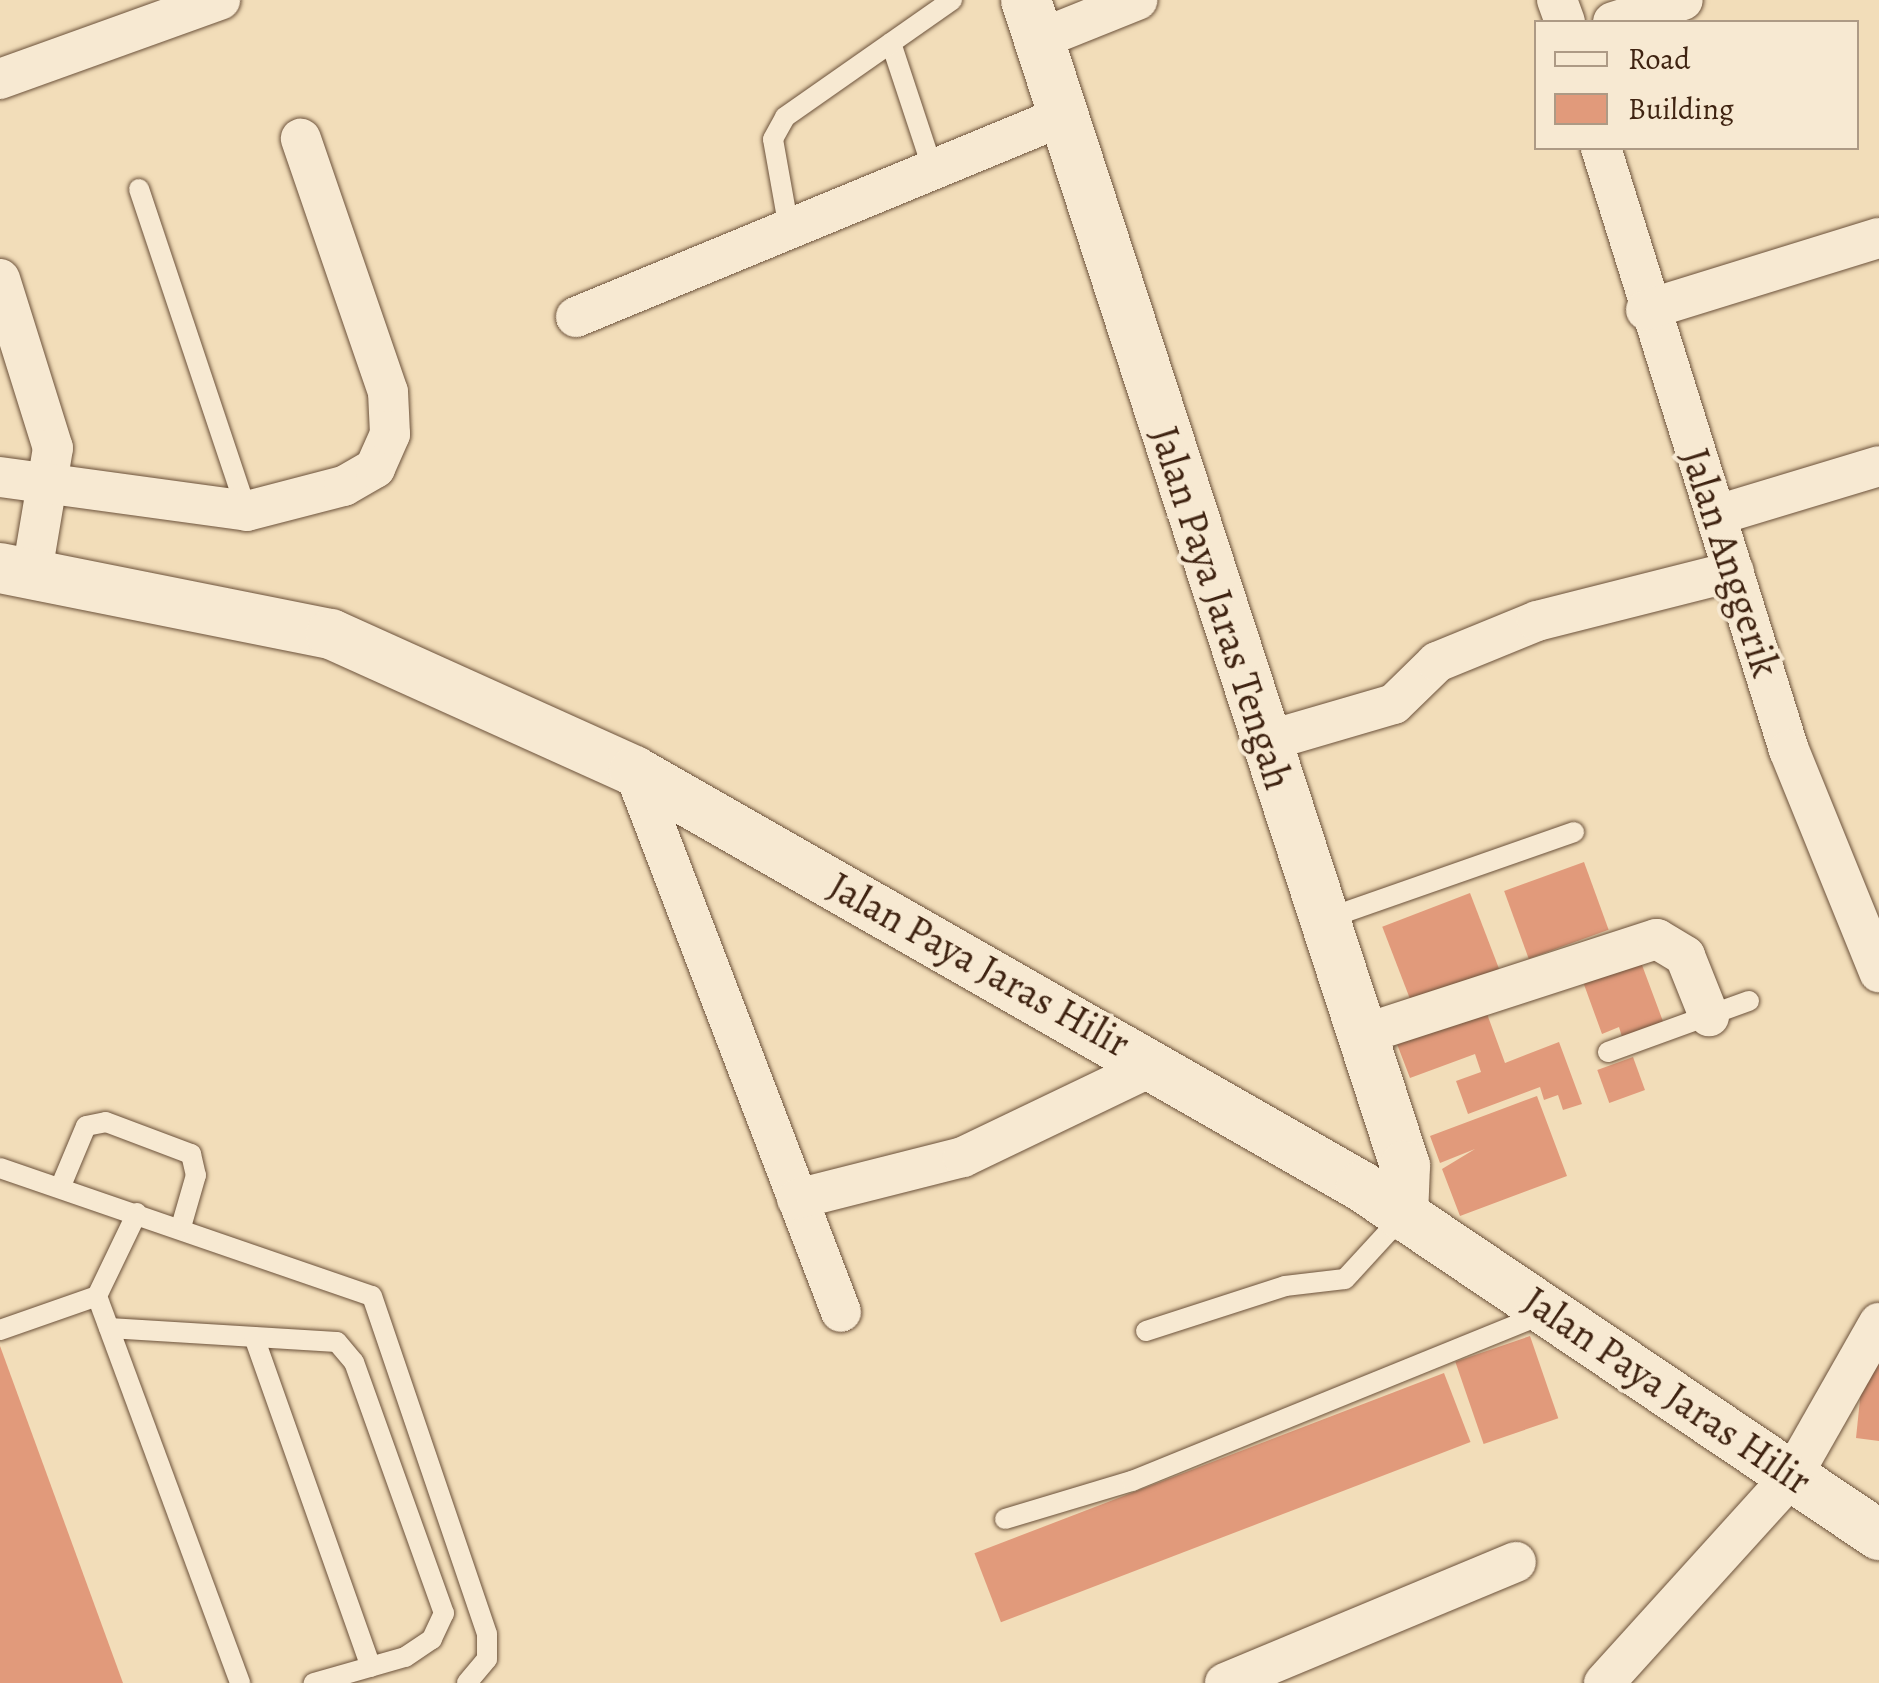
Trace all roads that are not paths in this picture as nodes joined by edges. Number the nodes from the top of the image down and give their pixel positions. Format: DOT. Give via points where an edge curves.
graph roads {
  1 [pos="220,0"];
  2 [pos="952,0"];
  3 [pos="1137,0"];
  4 [pos="1683,0"];
  5 [pos="1033,20"];
  6 [pos="1618,20"];
  7 [pos="891,43"];
  8 [pos="0,80"];
  9 [pos="1064,116"];
  10 [pos="301,139"];
  11 [pos="1602,150"];
  12 [pos="933,170"];
  13 [pos="139,190"];
  14 [pos="790,229"];
  15 [pos="1879,238"];
  16 [pos="0,278"];
  17 [pos="1646,310"];
  18 [pos="576,317"];
  19 [pos="1879,466"];
  20 [pos="0,477"];
  21 [pos="52,485"];
  22 [pos="247,511"];
  23 [pos="1717,515"];
  24 [pos="16,570"];
  25 [pos="1734,571"];
  26 [pos="1264,742"];
  27 [pos="634,770"];
  28 [pos="1574,832"];
  29 [pos="1321,920"];
  30 [pos="1875,951"];
  31 [pos="1750,1000"];
  32 [pos="1710,1016"];
  33 [pos="1362,1035"];
  34 [pos="1608,1052"];
  35 [pos="1155,1064"];
  36 [pos="0,1168"];
  37 [pos="60,1188"];
  38 [pos="797,1198"];
  39 [pos="137,1213"];
  40 [pos="1402,1216"];
  41 [pos="181,1227"];
  42 [pos="97,1296"];
  43 [pos="842,1312"];
  44 [pos="1550,1312"];
  45 [pos="1879,1323"];
  46 [pos="109,1328"];
  47 [pos="0,1330"];
  48 [pos="1146,1331"];
  49 [pos="254,1337"];
  50 [pos="1792,1476"];
  51 [pos="1005,1519"];
  52 [pos="1879,1535"];
  53 [pos="1516,1562"];
  54 [pos="371,1667"];
  55 [pos="240,1683"];
  56 [pos="314,1683"];
  57 [pos="467,1683"];
  58 [pos="1225,1683"];
  59 [pos="1604,1683"];
  1 -- 8 [label="street"];
  2 -- 7 [label="lane"];
  3 -- 5 [label="street"];
  4 -- 6 [label="street"];
  5 -- 9 [label="street, Jalan Paya Jaras Tengah"];
  7 -- 12 [label="lane"];
  7 -- 14 [label="lane" via="785,117 773,138"];
  9 -- 12 [label="street"];
  9 -- 26 [label="street, Jalan Paya Jaras Tengah"];
  10 -- 22 [label="street" via="388,392 390,434 375,468 344,486"];
  11 -- 17 [label="street, Jalan Anggerik"];
  12 -- 14 [label="street"];
  13 -- 22 [label="lane"];
  14 -- 18 [label="street"];
  15 -- 17 [label="street"];
  16 -- 21 [label="street" via="44,412"];
  17 -- 23 [label="street, Jalan Anggerik"];
  19 -- 23 [label="street"];
  20 -- 21 [label="street"];
  21 -- 22 [label="street"];
  21 -- 24 [label="street"];
  23 -- 25 [label="street, Jalan Anggerik"];
  24 -- 27 [label="street, Jalan Paya Jaras Hilir" via="331,634"];
  25 -- 26 [label="street" via="1538,622 1437,662 1394,704"];
  25 -- 30 [label="street, Jalan Anggerik" via="1789,750"];
  26 -- 29 [label="street, Jalan Paya Jaras Tengah"];
  27 -- 35 [label="street, Jalan Paya Jaras Hilir"];
  27 -- 38 [label="street"];
  28 -- 29 [label="lane"];
  29 -- 33 [label="street, Jalan Paya Jaras Tengah"];
  31 -- 32 [label="lane"];
  32 -- 33 [label="street" via="1685,956 1657,938"];
  32 -- 34 [label="lane"];
  33 -- 40 [label="street, Jalan Paya Jaras Tengah" via="1404,1166"];
  35 -- 38 [label="street" via="964,1157"];
  35 -- 40 [label="street, Jalan Paya Jaras Hilir"];
  36 -- 37 [label="lane"];
  37 -- 39 [label="lane"];
  37 -- 41 [label="lane" via="86,1126 106,1122 191,1154 196,1175"];
  38 -- 43 [label="street"];
  39 -- 41 [label="lane"];
  39 -- 42 [label="lane"];
  40 -- 44 [label="street, Jalan Paya Jaras Hilir"];
  40 -- 48 [label="lane" via="1345,1279 1286,1286"];
  41 -- 57 [label="lane" via="372,1296 487,1634 488,1659"];
  42 -- 46 [label="lane"];
  42 -- 47 [label="lane"];
  44 -- 50 [label="street, Jalan Paya Jaras Hilir"];
  44 -- 51 [label="lane" via="1132,1481"];
  45 -- 50 [label="street"];
  46 -- 49 [label="lane"];
  46 -- 55 [label="lane"];
  49 -- 54 [label="lane"];
  49 -- 54 [label="lane" via="336,1342 354,1362 444,1613 432,1639"];
  50 -- 52 [label="street, Jalan Paya Jaras Hilir"];
  50 -- 59 [label="street"];
  53 -- 58 [label="street"];
  54 -- 56 [label="lane"];
}
